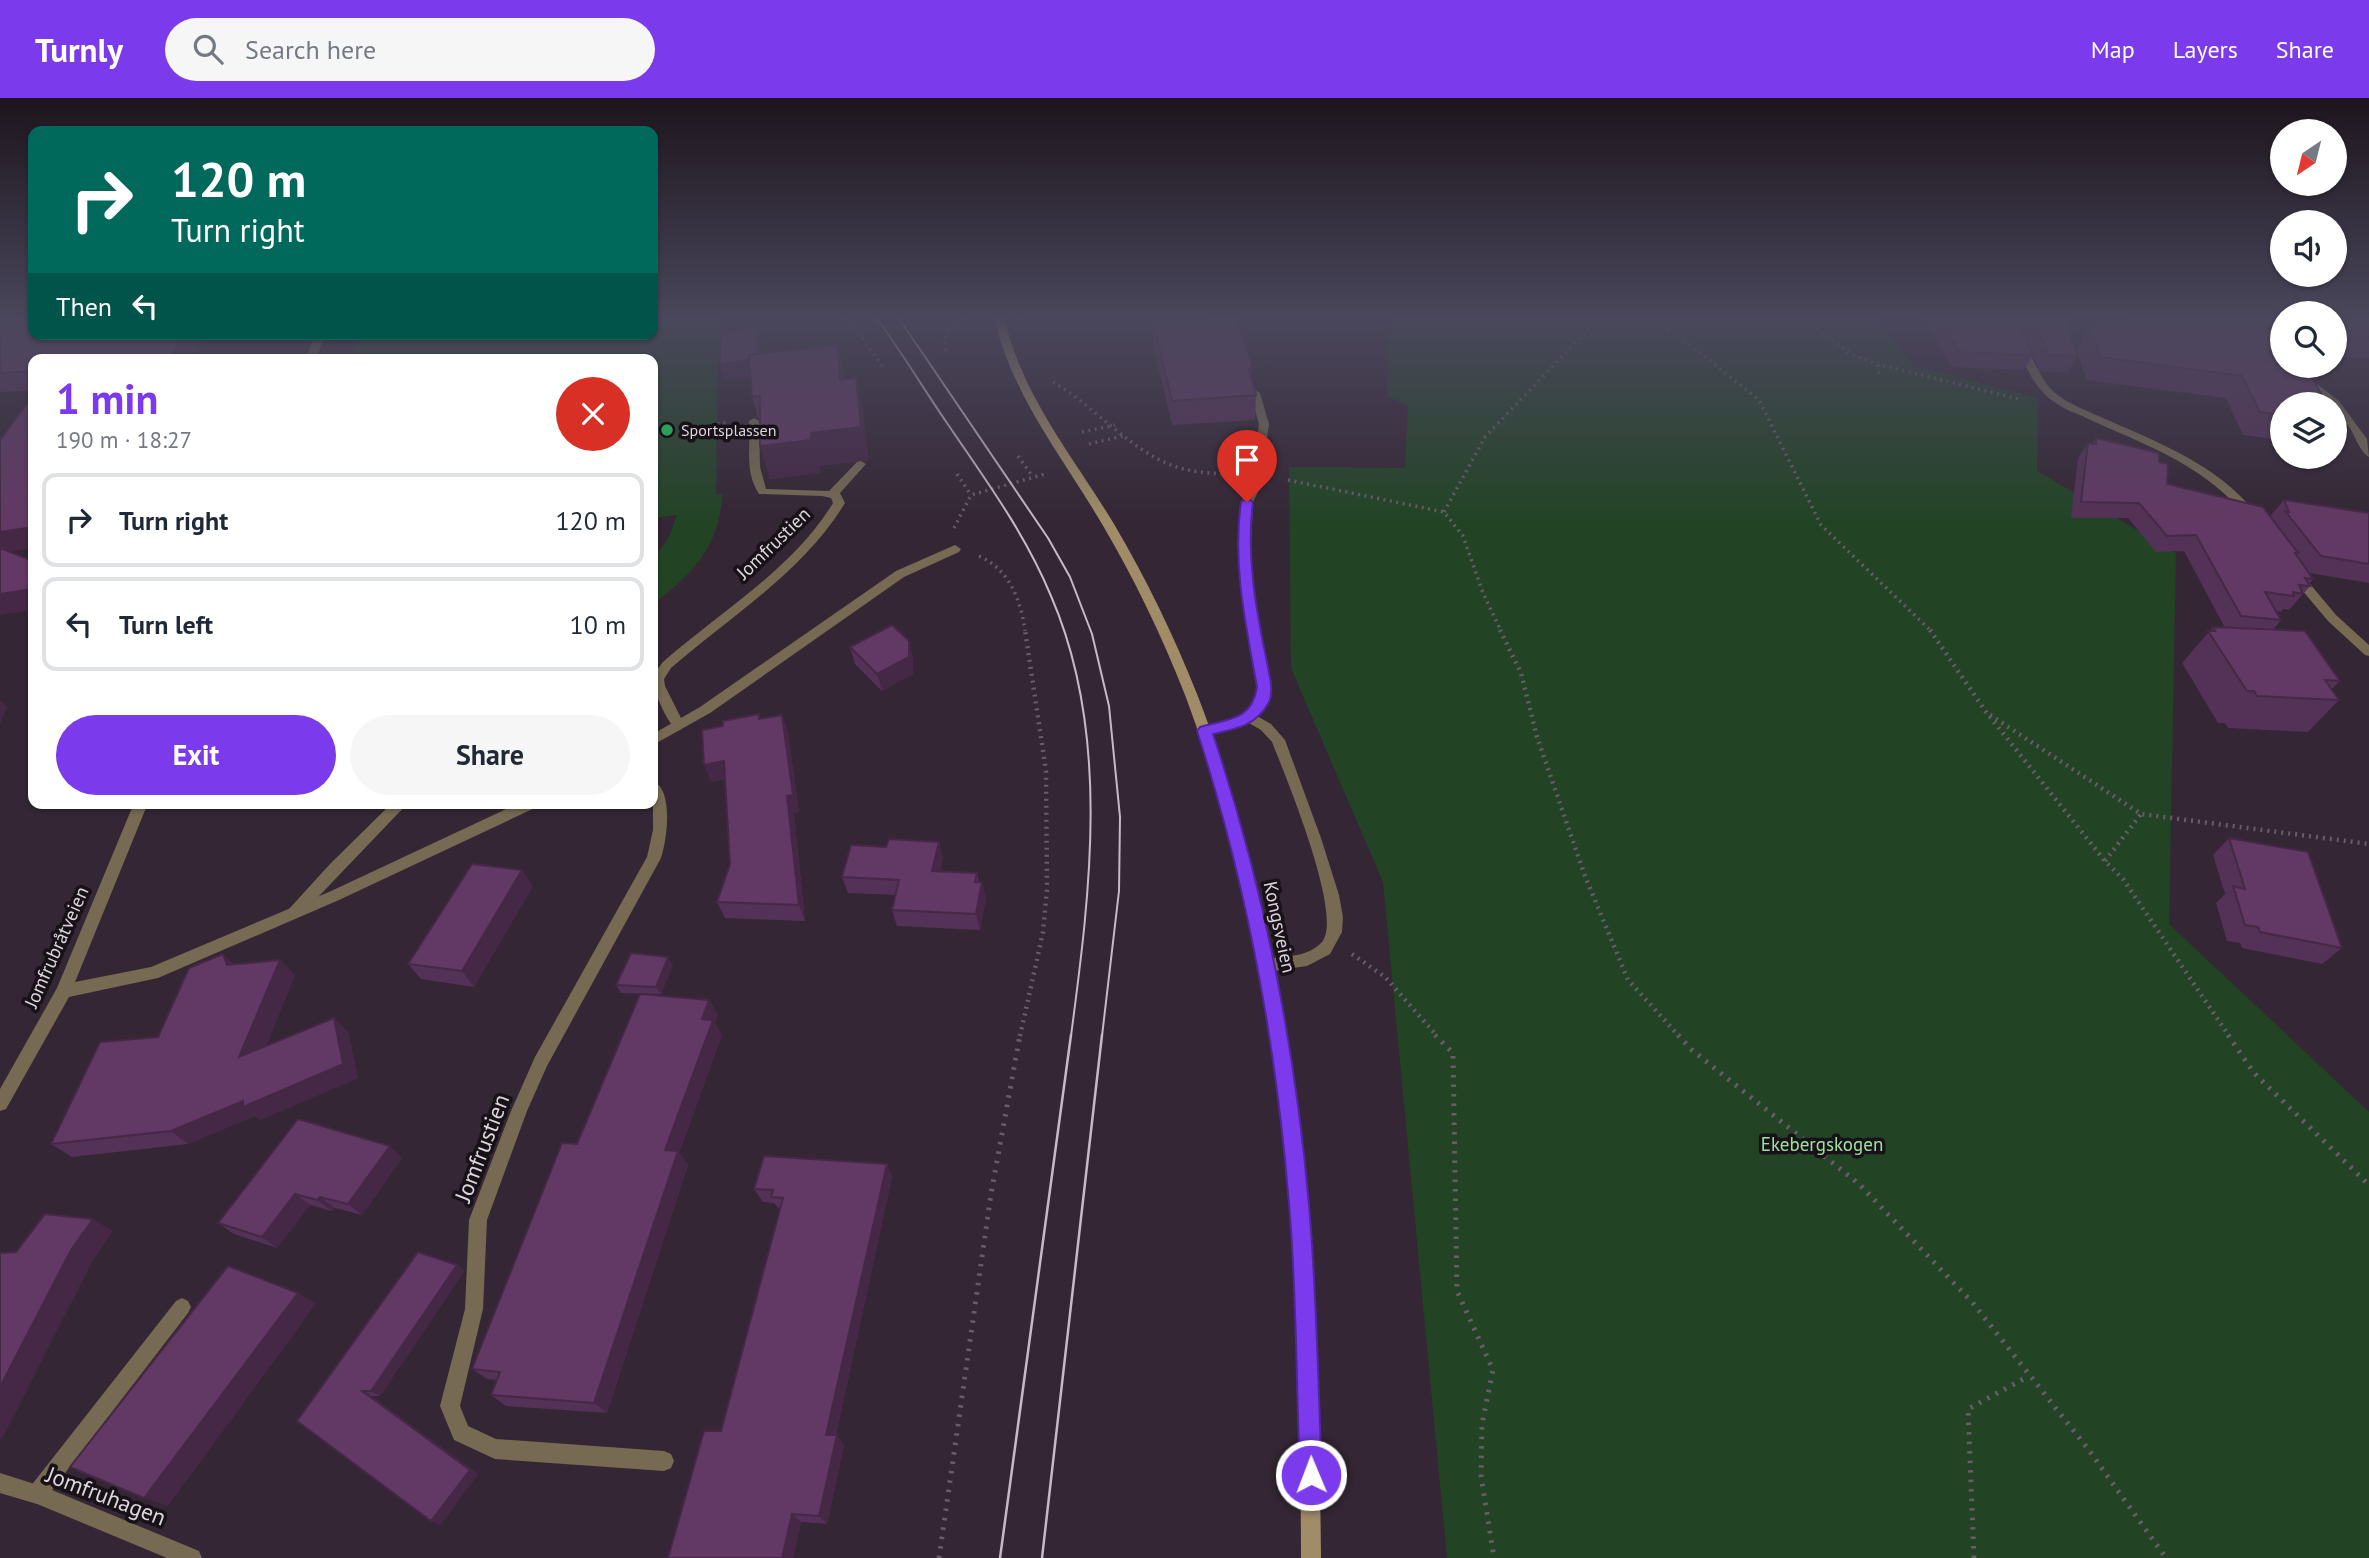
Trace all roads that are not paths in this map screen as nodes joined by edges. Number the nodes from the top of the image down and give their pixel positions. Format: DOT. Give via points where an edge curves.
graph roads {
  1 [pos="1022,385"];
  2 [pos="2041,385"];
  3 [pos="2317,385"];
  4 [pos="1255,393"];
  5 [pos="754,421"];
  6 [pos="2369,454"];
  7 [pos="861,464"];
  8 [pos="832,495"];
  9 [pos="2260,526"];
  10 [pos="955,550"];
  11 [pos="2287,564"];
  12 [pos="2369,652"];
  13 [pos="1249,717"];
  14 [pos="678,726"];
  15 [pos="1205,731"];
  16 [pos="658,737"];
  17 [pos="658,807"];
  18 [pos="139,809"];
  19 [pos="395,809"];
  20 [pos="519,809"];
  21 [pos="294,913"];
  22 [pos="1267,966"];
  23 [pos="64,991"];
  24 [pos="6,1083"];
  25 [pos="0,1104"];
  26 [pos="182,1307"];
  27 [pos="664,1461"];
  28 [pos="0,1483"];
  29 [pos="37,1494"];
  30 [pos="192,1558"];
  31 [pos="1311,1558"];
  1 -- 15 [label="main road, Kongsveien" via="1137,578"];
  2 -- 9 [label="street" via="2048,397 2199,467 2233,492"];
  3 -- 6 [label="street" via="2358,429"];
  4 -- 13 [label="street" via="1264,424 1261,477 1247,502 1245,519 1249,609 1264,687 1262,701"];
  5 -- 8 [label="street, Jomfrustien" via="754,466 763,492"];
  7 -- 8 [label="street"];
  8 -- 14 [label="street, Jomfrustien" via="838,499 837,508 812,539 667,665 659,686"];
  10 -- 14 [label="street" via="900,574"];
  11 -- 12 [label="street" via="2332,618"];
  13 -- 15 [label="street"];
  13 -- 22 [label="street" via="1278,740 1324,868 1336,918 1336,930 1323,950 1307,960"];
  14 -- 16 [label="street"];
  15 -- 22 [label="main road, Kongsveien" via="1232,813"];
  17 -- 27 [label="street, Jomfrustien" via="662,836 654,858 541,1062 478,1220 474,1309 450,1406 461,1433 495,1449"];
  18 -- 23 [label="street, Jomfrubråtveien"];
  19 -- 21 [label="street"];
  20 -- 21 [label="street"];
  21 -- 23 [label="street" via="153,974"];
  22 -- 31 [label="main road, Kongsveien" via="1285,1074 1299,1206 1309,1375"];
  23 -- 24 [label="street, Jomfrubråtveien"];
  24 -- 25 [label="street, Jomfrubråtveien"];
  26 -- 29 [label="street"];
  28 -- 29 [label="street, Jomfruhagen"];
  29 -- 30 [label="street, Jomfruhagen"];
}
